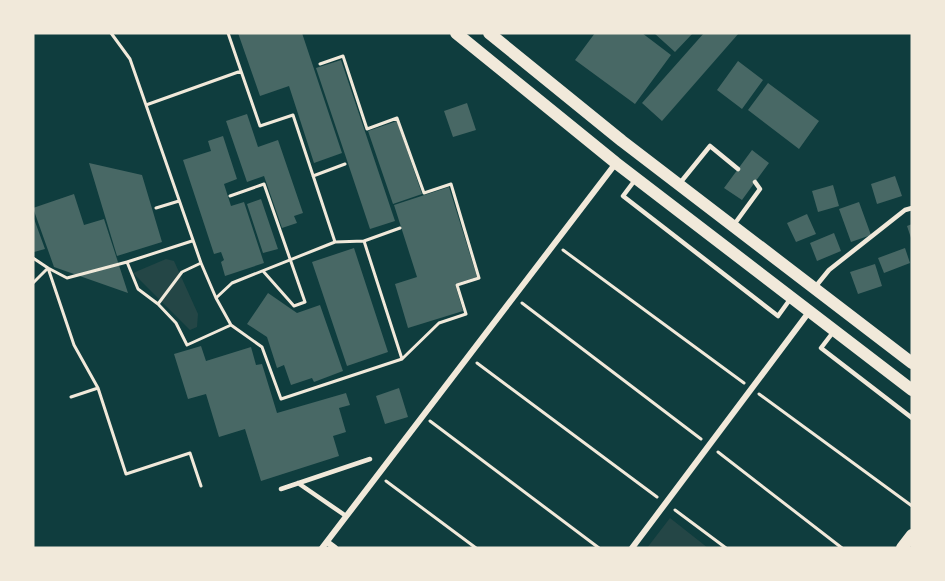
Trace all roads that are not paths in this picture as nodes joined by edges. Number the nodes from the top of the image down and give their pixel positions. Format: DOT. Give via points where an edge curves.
graph roads {
  1 [pos="456,33"];
  2 [pos="489,33"];
  3 [pos="616,163"];
  4 [pos="738,169"];
  5 [pos="636,179"];
  6 [pos="755,182"];
  7 [pos="678,184"];
  8 [pos="912,208"];
  9 [pos="733,226"];
  10 [pos="814,288"];
  11 [pos="791,298"];
  12 [pos="809,312"];
  13 [pos="834,331"];
  14 [pos="912,363"];
  15 [pos="912,390"];
  16 [pos="912,418"];
  17 [pos="370,459"];
  18 [pos="298,483"];
  19 [pos="281,489"];
  20 [pos="346,516"];
  21 [pos="912,535"];
  22 [pos="327,542"];
  23 [pos="322,548"];
  24 [pos="335,548"];
  25 [pos="632,548"];
  26 [pos="902,548"];
  1 -- 3 [label="main road"];
  2 -- 7 [label="main road"];
  3 -- 5 [label="main road"];
  3 -- 20 [label="street"];
  4 -- 7 [label="lane" via="710,146"];
  5 -- 11 [label="main road"];
  5 -- 11 [label="lane" via="623,196 769,309 778,315"];
  6 -- 9 [label="lane" via="760,189"];
  7 -- 9 [label="main road"];
  8 -- 10 [label="lane" via="829,270"];
  9 -- 10 [label="main road"];
  10 -- 14 [label="main road"];
  11 -- 12 [label="main road"];
  12 -- 13 [label="main road"];
  12 -- 25 [label="street"];
  13 -- 15 [label="main road"];
  13 -- 16 [label="lane" via="821,348"];
  17 -- 18 [label="lane"];
  18 -- 19 [label="lane"];
  18 -- 20 [label="lane"];
  20 -- 22 [label="street"];
  21 -- 26 [label="main road"];
  22 -- 23 [label="street"];
  22 -- 24 [label="street"];
}
